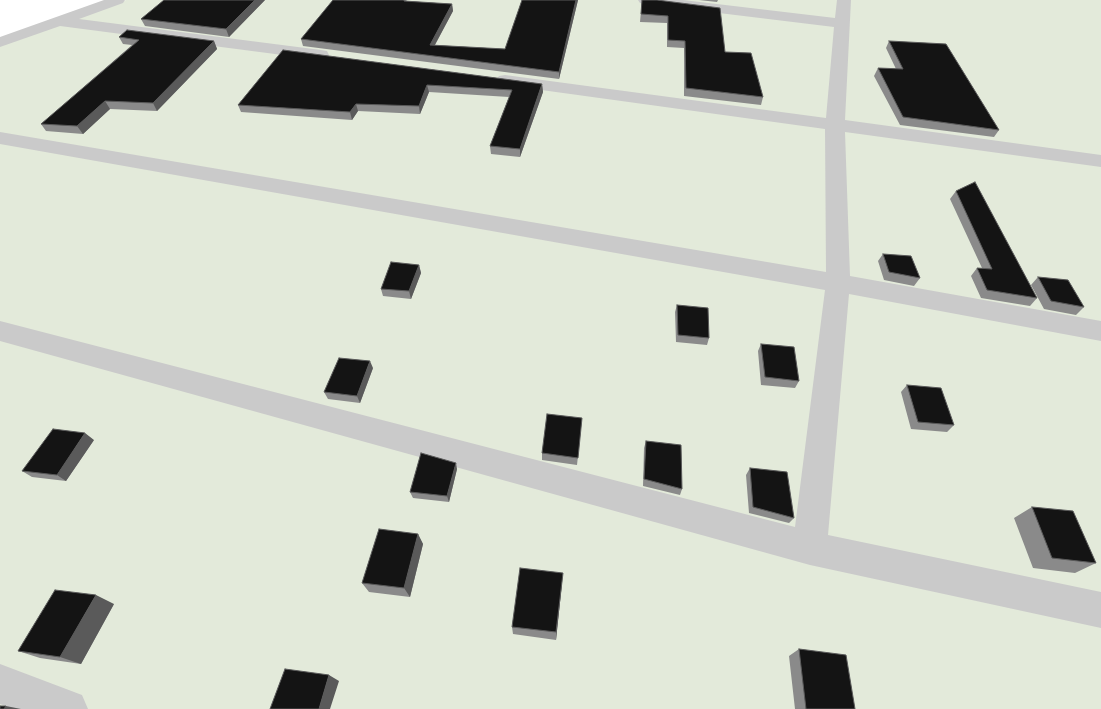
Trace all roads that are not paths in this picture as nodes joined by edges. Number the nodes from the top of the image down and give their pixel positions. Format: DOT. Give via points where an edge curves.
graph roads {
  1 [pos="118,0"];
  2 [pos="645,0"];
  3 [pos="843,11"];
  4 [pos="57,21"];
  5 [pos="0,42"];
  6 [pos="333,57"];
  7 [pos="490,78"];
  8 [pos="835,123"];
  9 [pos="0,138"];
  10 [pos="1101,161"];
  11 [pos="838,283"];
  12 [pos="0,331"];
  13 [pos="1101,331"];
  14 [pos="810,548"];
  15 [pos="1101,610"];
  16 [pos="0,684"];
  17 [pos="68,709"];
  1 -- 4 [label="street"];
  2 -- 3 [label="street"];
  3 -- 8 [label="street"];
  4 -- 5 [label="street"];
  4 -- 6 [label="street"];
  7 -- 8 [label="street"];
  8 -- 10 [label="street"];
  8 -- 11 [label="street"];
  9 -- 11 [label="street"];
  11 -- 13 [label="street"];
  11 -- 14 [label="street"];
  12 -- 14 [label="street"];
  14 -- 15 [label="street"];
  16 -- 17 [label="street"];
}
